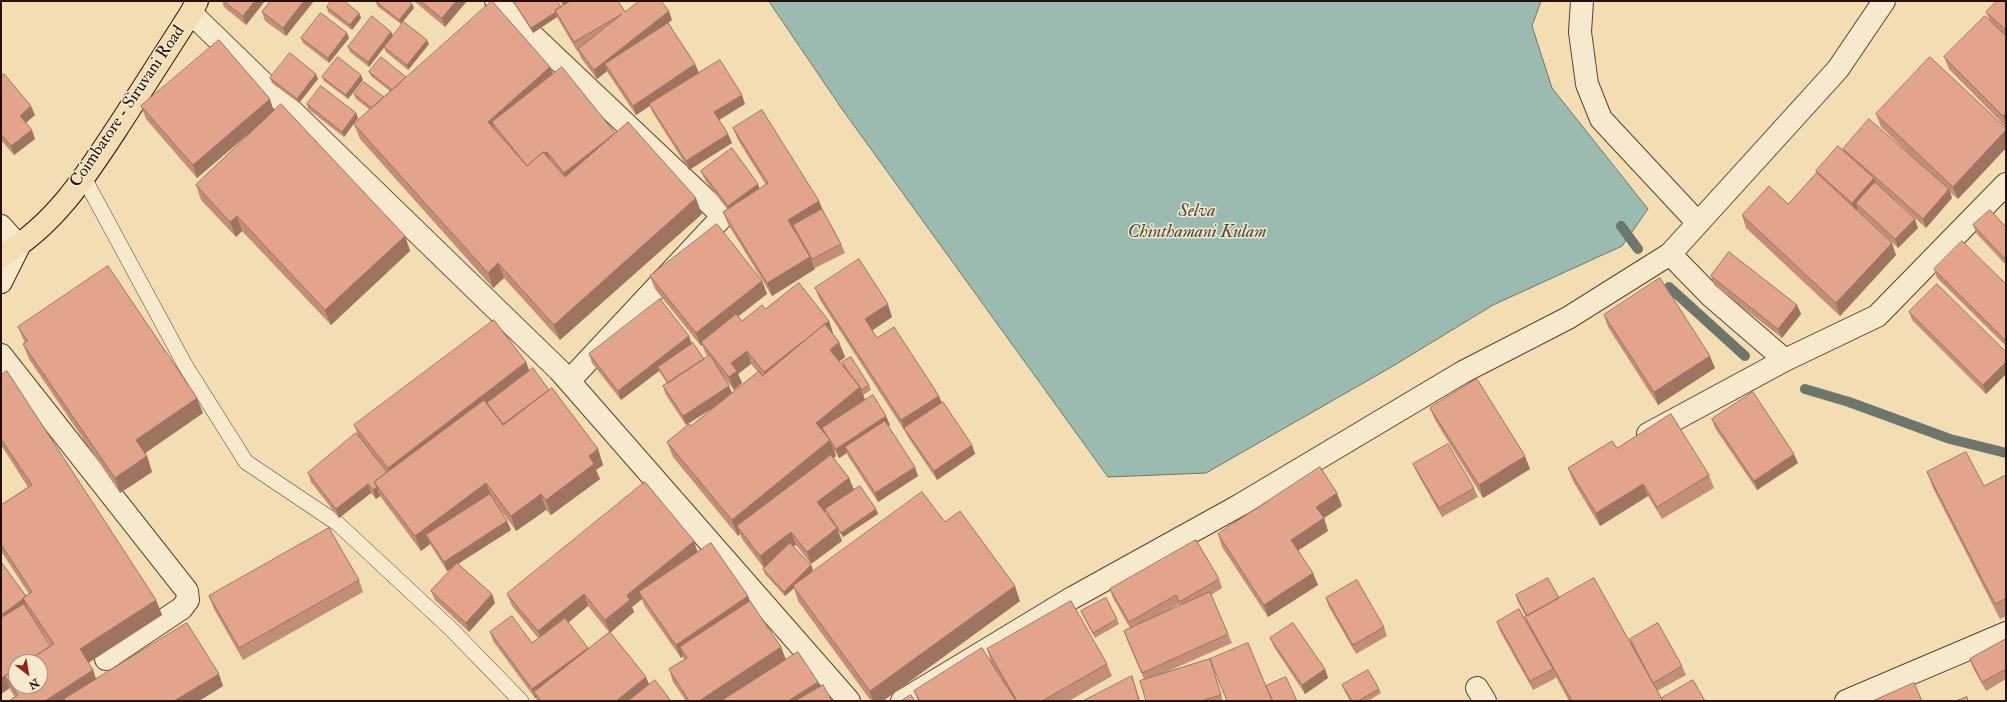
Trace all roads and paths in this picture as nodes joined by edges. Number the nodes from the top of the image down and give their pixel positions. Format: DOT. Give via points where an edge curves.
graph roads {
  1 [pos="496,1"];
  2 [pos="1582,1"];
  3 [pos="1884,1"];
  4 [pos="194,7"];
  5 [pos="84,178"];
  6 [pos="2006,184"];
  7 [pos="1698,223"];
  8 [pos="1,226"];
  9 [pos="10,251"];
  10 [pos="1670,254"];
  11 [pos="1,282"];
  12 [pos="1,356"];
  13 [pos="1785,360"];
  14 [pos="569,381"];
  15 [pos="1629,444"];
  16 [pos="2006,632"];
  17 [pos="106,659"];
  18 [pos="521,701"];
  19 [pos="849,701"];
  20 [pos="902,701"];
  21 [pos="1846,701"];
  1 -- 14 [label="street" via="723,216"];
  2 -- 7 [label="street" via="1580,32 1587,84 1601,119"];
  3 -- 7 [label="street" via="1838,69"];
  4 -- 5 [label="main road, Coimbatore - Siruvani Road"];
  4 -- 14 [label="street"];
  5 -- 9 [label="main road, Coimbatore - Siruvani Road" via="45,222"];
  5 -- 18 [label="lane" via="185,365 246,462 337,523 451,629"];
  6 -- 13 [label="street" via="1877,316"];
  7 -- 10 [label="street"];
  8 -- 9 [label="street"];
  9 -- 11 [label="street"];
  10 -- 13 [label="street" via="1712,297"];
  10 -- 20 [label="street" via="1568,318 1463,372 1240,505 1072,598"];
  12 -- 17 [label="street" via="187,592 188,600 182,608"];
  13 -- 15 [label="street"];
  14 -- 19 [label="street"];
  16 -- 21 [label="street"];
}
